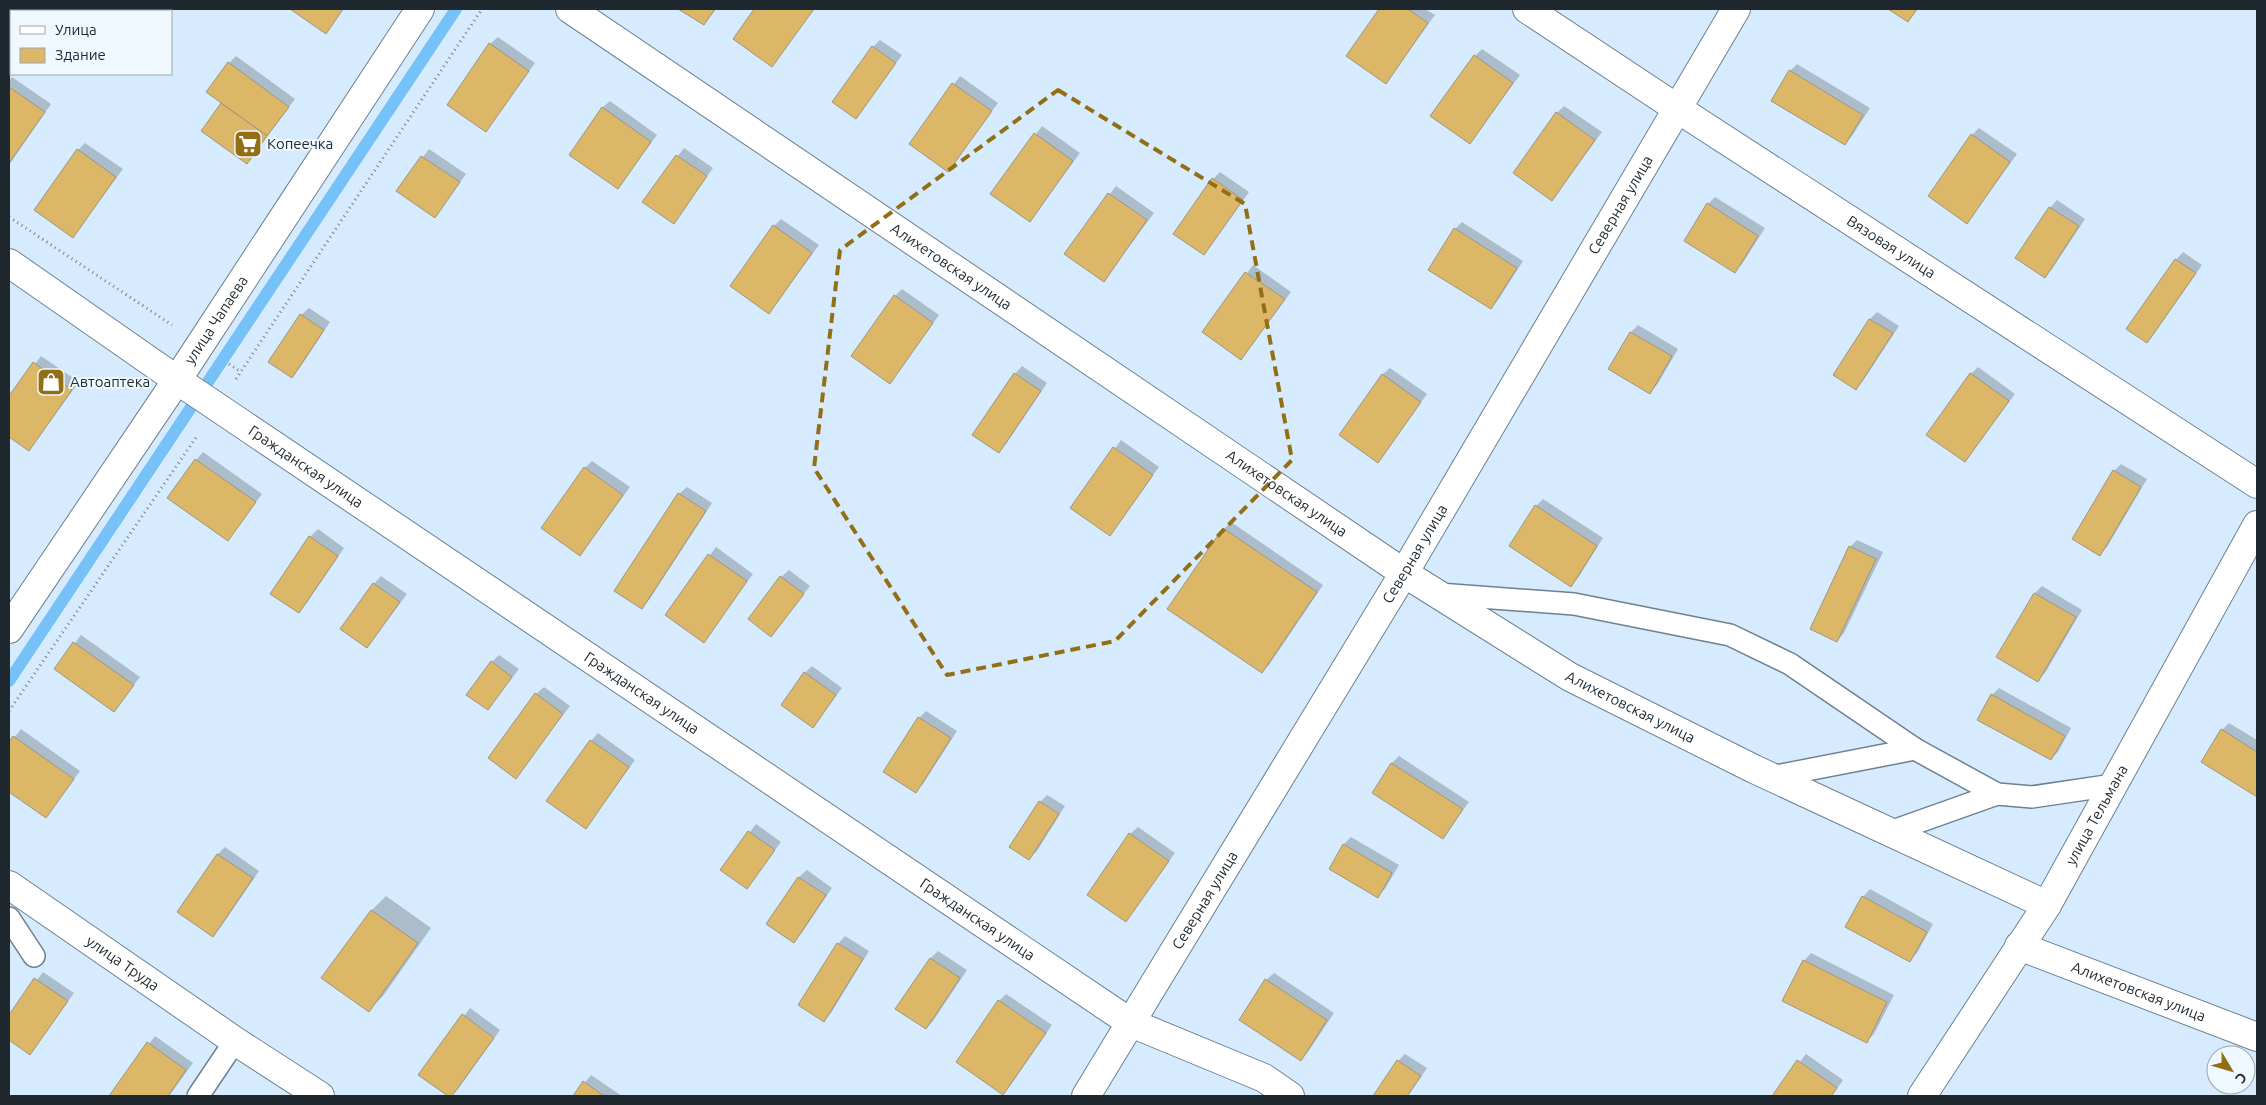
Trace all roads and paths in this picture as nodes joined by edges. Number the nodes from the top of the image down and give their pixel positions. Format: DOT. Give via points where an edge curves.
graph roads {
  1 [pos="420,9"];
  2 [pos="482,9"];
  3 [pos="570,9"];
  4 [pos="1527,9"];
  5 [pos="1736,9"];
  6 [pos="1678,109"];
  7 [pos="9,217"];
  8 [pos="9,263"];
  9 [pos="200,344"];
  10 [pos="241,372"];
  11 [pos="177,380"];
  12 [pos="217,407"];
  13 [pos="2257,484"];
  14 [pos="2257,526"];
  15 [pos="1404,573"];
  16 [pos="1436,593"];
  17 [pos="9,629"];
  18 [pos="9,712"];
  19 [pos="1915,749"];
  20 [pos="1771,777"];
  21 [pos="2113,785"];
  22 [pos="1998,794"];
  23 [pos="1890,832"];
  24 [pos="9,885"];
  25 [pos="2047,905"];
  26 [pos="9,918"];
  27 [pos="2019,946"];
  28 [pos="34,956"];
  29 [pos="1131,1023"];
  30 [pos="2257,1037"];
  31 [pos="235,1041"];
  32 [pos="198,1096"];
  33 [pos="320,1096"];
  34 [pos="1086,1096"];
  35 [pos="1290,1096"];
  36 [pos="1922,1096"];
  1 -- 9 [label="street, улица Чапаева"];
  2 -- 10 [label="path"];
  3 -- 15 [label="street, Алихетовская улица"];
  4 -- 6 [label="street, Вязовая улица"];
  5 -- 6 [label="street, Северная улица"];
  6 -- 13 [label="street, Вязовая улица"];
  6 -- 15 [label="street, Северная улица"];
  7 -- 9 [label="path"];
  8 -- 11 [label="street, Гражданская улица"];
  9 -- 10 [label="path"];
  9 -- 11 [label="street, улица Чапаева"];
  10 -- 12 [label="path"];
  11 -- 12 [label="street, Гражданская улица"];
  11 -- 17 [label="street, улица Чапаева"];
  12 -- 18 [label="path"];
  12 -- 29 [label="street, Гражданская улица"];
  14 -- 21 [label="street, улица Тельмана"];
  15 -- 16 [label="street, Алихетовская улица"];
  15 -- 29 [label="street, Северная улица"];
  16 -- 19 [label="lane" via="1574,604 1730,635 1790,664"];
  16 -- 20 [label="street, Алихетовская улица" via="1570,677"];
  19 -- 20 [label="lane"];
  19 -- 22 [label="lane"];
  20 -- 23 [label="street, Алихетовская улица"];
  21 -- 22 [label="lane" via="2032,797"];
  21 -- 25 [label="street, улица Тельмана"];
  22 -- 23 [label="lane"];
  23 -- 25 [label="street, Алихетовская улица"];
  24 -- 31 [label="street, улица Труда"];
  25 -- 27 [label="street, улица Тельмана"];
  26 -- 28 [label="lane"];
  27 -- 30 [label="street, Алихетовская улица"];
  27 -- 36 [label="street, улица Тельмана"];
  29 -- 34 [label="street, Северная улица"];
  29 -- 35 [label="street, Гражданская улица" via="1264,1078"];
  31 -- 32 [label="lane"];
  31 -- 33 [label="street, улица Труда"];
}
